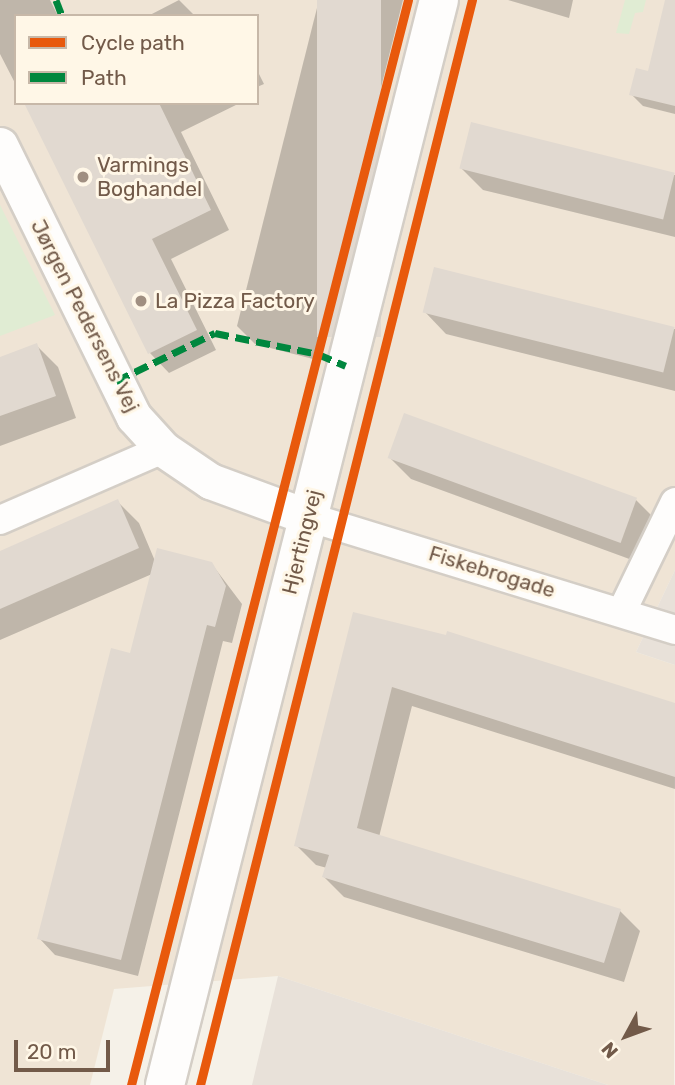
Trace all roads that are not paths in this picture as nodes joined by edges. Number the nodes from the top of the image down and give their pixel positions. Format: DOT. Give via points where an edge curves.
graph roads {
  1 [pos="439,0"];
  2 [pos="0,145"];
  3 [pos="163,449"];
  4 [pos="675,502"];
  5 [pos="308,517"];
  6 [pos="0,520"];
  7 [pos="622,611"];
  8 [pos="675,630"];
  9 [pos="165,1085"];
  1 -- 5 [label="main road, Hjertingvej"];
  2 -- 3 [label="street, Jørgen Pedersens Vej" via="134,417"];
  3 -- 5 [label="street, Jørgen Pedersens Vej" via="210,481"];
  3 -- 6 [label="street"];
  4 -- 7 [label="street"];
  5 -- 7 [label="street, Fiskebrogade"];
  5 -- 9 [label="main road, Hjertingvej"];
  7 -- 8 [label="street, Fiskebrogade"];
}
